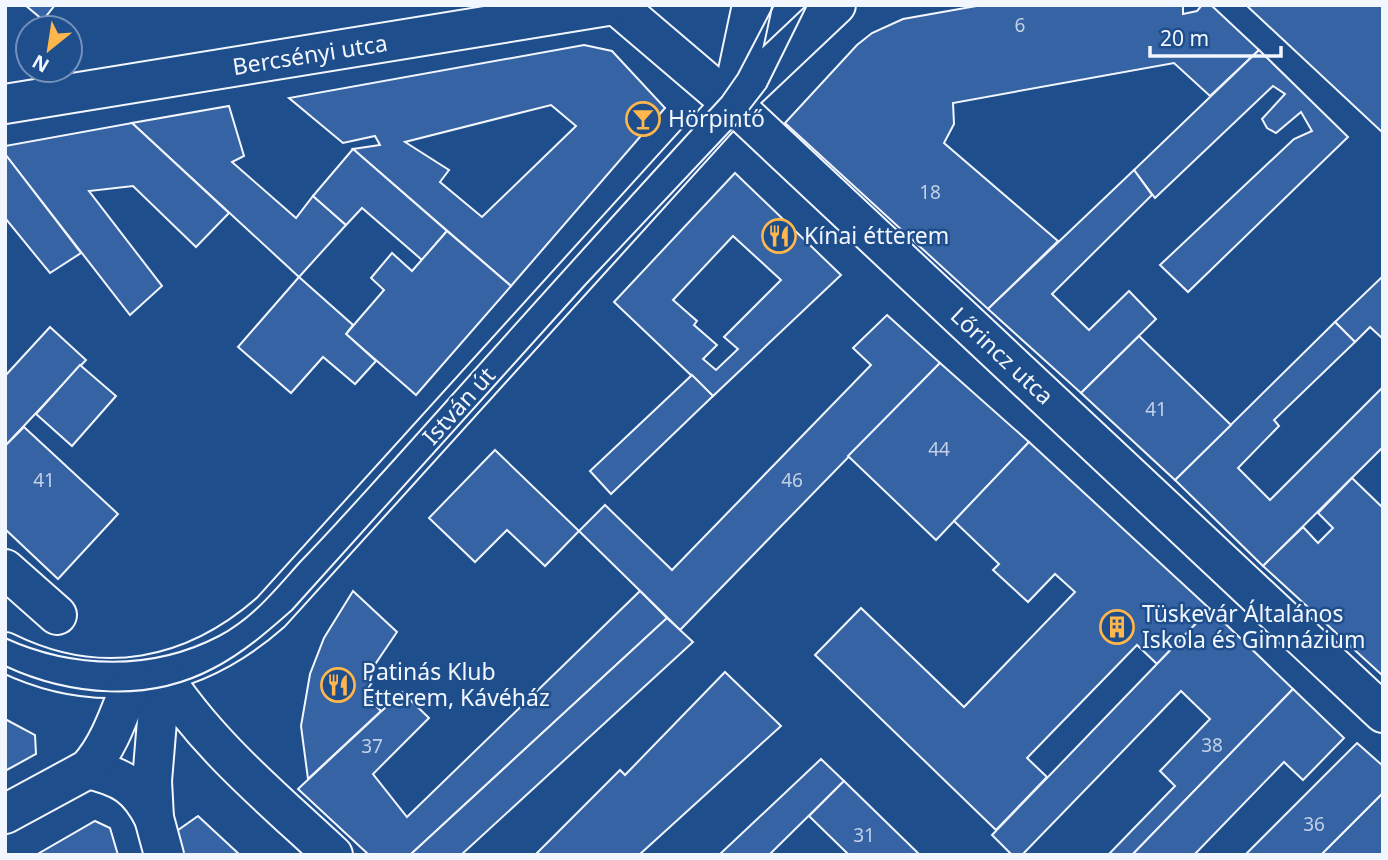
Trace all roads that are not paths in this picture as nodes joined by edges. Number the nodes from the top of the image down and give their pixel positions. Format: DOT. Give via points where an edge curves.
graph roads {
  1 [pos="615,5"];
  2 [pos="752,5"];
  3 [pos="840,7"];
  4 [pos="5,104"];
  5 [pos="731,104"];
  6 [pos="5,569"];
  7 [pos="57,615"];
  8 [pos="5,652"];
  9 [pos="147,675"];
  10 [pos="1383,713"];
  11 [pos="88,769"];
  12 [pos="5,814"];
  13 [pos="154,818"];
  14 [pos="163,855"];
  15 [pos="333,855"];
  1 -- 4 [label="street, Bercsényi utca"];
  1 -- 5 [label="street, Lőrincz utca"];
  2 -- 5 [label="street"];
  3 -- 5 [label="street, István út"];
  5 -- 9 [label="street, István út" via="271,612 207,657"];
  5 -- 10 [label="street, Lőrincz utca"];
  6 -- 7 [label="street"];
  8 -- 9 [label="street, István út" via="46,668 100,679"];
  9 -- 11 [label="street"];
  9 -- 13 [label="street" via="155,730"];
  9 -- 15 [label="street" via="175,696 212,741"];
  11 -- 12 [label="street"];
  11 -- 13 [label="street" via="129,785"];
  13 -- 14 [label="street"];
}
